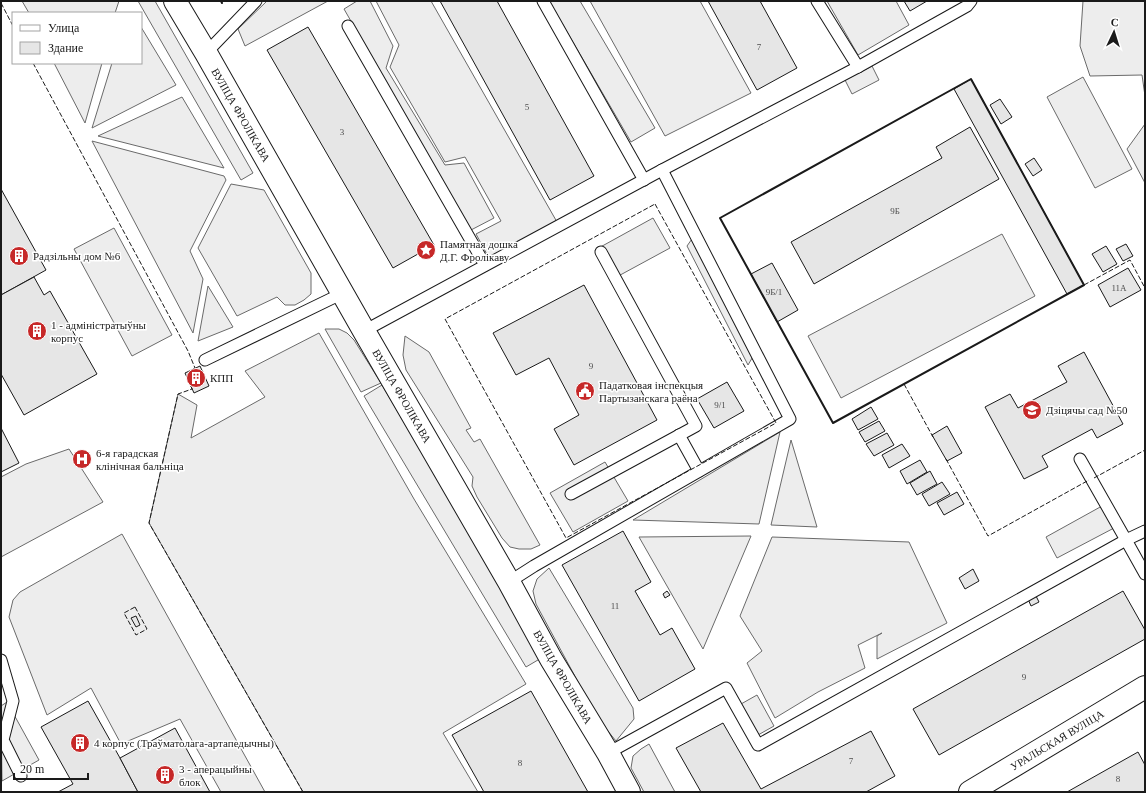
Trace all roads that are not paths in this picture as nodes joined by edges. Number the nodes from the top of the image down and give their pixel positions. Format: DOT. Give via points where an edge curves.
graph roads {
  1 [pos="175,1"];
  2 [pos="256,1"];
  3 [pos="543,1"];
  4 [pos="817,1"];
  5 [pos="971,1"];
  6 [pos="348,26"];
  7 [pos="206,53"];
  8 [pos="858,67"];
  9 [pos="662,170"];
  10 [pos="644,180"];
  11 [pos="601,252"];
  12 [pos="485,265"];
  13 [pos="343,293"];
  14 [pos="364,331"];
  15 [pos="205,360"];
  16 [pos="679,435"];
  17 [pos="1080,459"];
  18 [pos="699,471"];
  19 [pos="571,494"];
  20 [pos="1145,532"];
  21 [pos="1126,540"];
  22 [pos="1145,574"];
  23 [pos="509,582"];
  24 [pos="1,660"];
  25 [pos="1145,687"];
  26 [pos="608,753"];
  27 [pos="21,776"];
  28 [pos="629,792"];
  29 [pos="970,792"];
  1 -- 7 [label="street, ВУЛІЦА ФРОЛІКАВА"];
  2 -- 7 [label="lane"];
  3 -- 10 [label="lane"];
  4 -- 8 [label="lane"];
  5 -- 8 [label="lane" via="967,6"];
  6 -- 12 [label="lane"];
  7 -- 13 [label="street, ВУЛІЦА ФРОЛІКАВА"];
  8 -- 9 [label="lane"];
  9 -- 10 [label="lane"];
  9 -- 18 [label="lane" via="790,419"];
  10 -- 12 [label="lane"];
  11 -- 16 [label="lane" via="696,426"];
  12 -- 14 [label="lane"];
  13 -- 14 [label="street, ВУЛІЦА ФРОЛІКАВА"];
  13 -- 15 [label="lane"];
  14 -- 23 [label="street, ВУЛІЦА ФРОЛІКАВА"];
  16 -- 18 [label="lane"];
  16 -- 19 [label="lane"];
  17 -- 21 [label="lane"];
  18 -- 23 [label="lane"];
  20 -- 21 [label="lane"];
  21 -- 22 [label="lane"];
  21 -- 26 [label="lane" via="758,745 726,688"];
  23 -- 26 [label="street, ВУЛІЦА ФРОЛІКАВА"];
  24 -- 27 [label="lane" via="13,701 3,740"];
  25 -- 29 [label="street, УРАЛЬСКАЯ ВУЛІЦА"];
  26 -- 28 [label="street, ВУЛІЦА ФРОЛІКАВА"];
}
